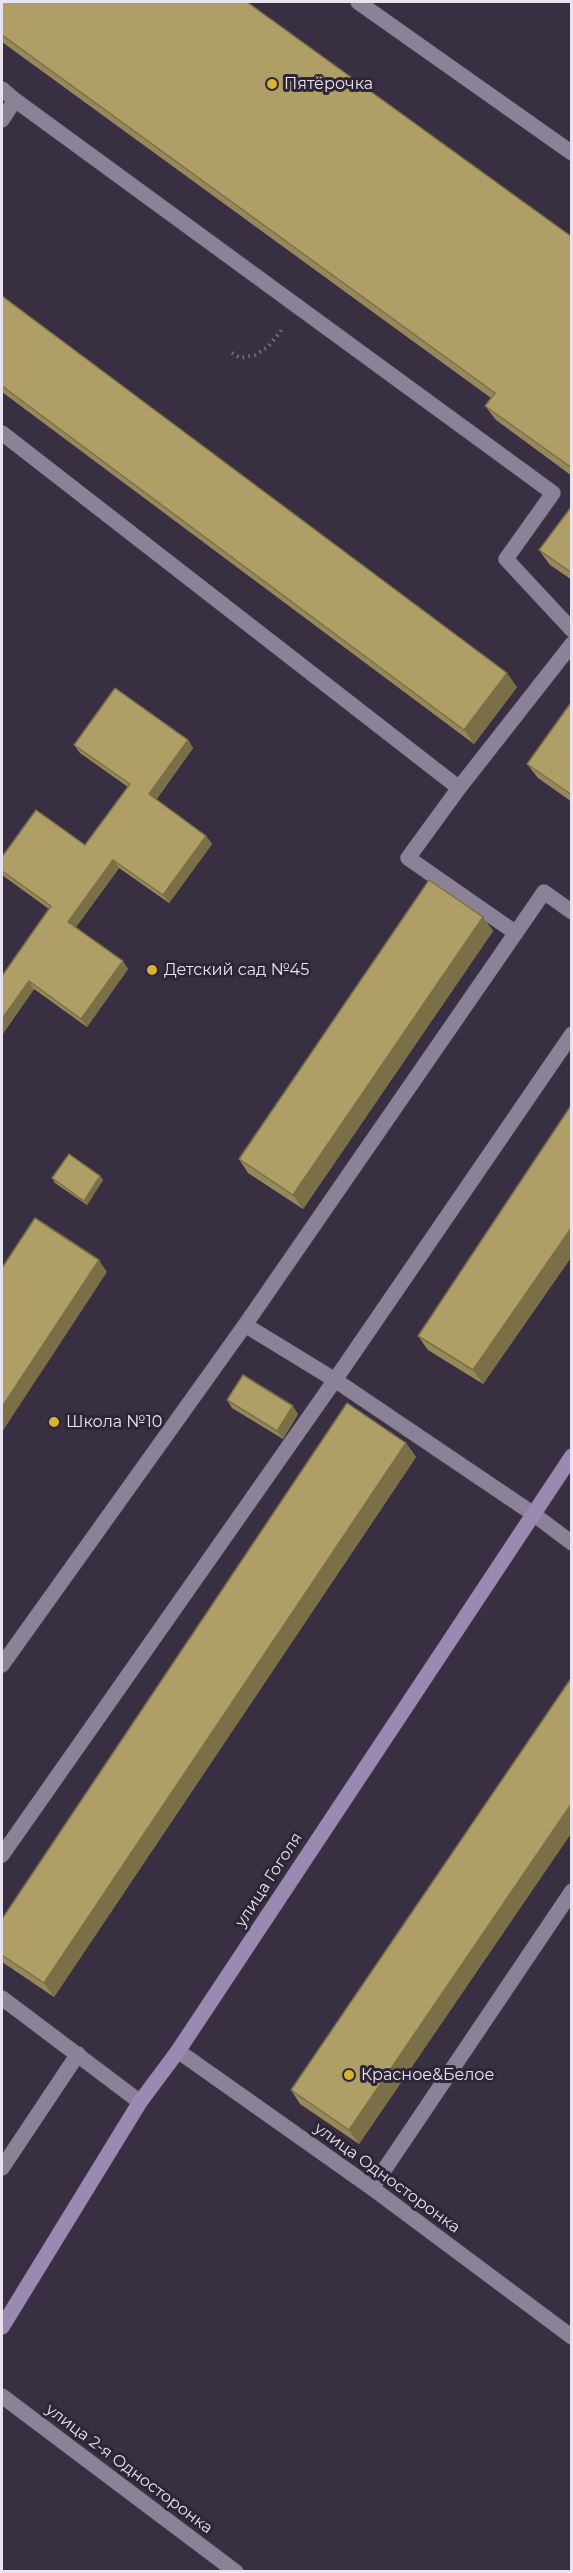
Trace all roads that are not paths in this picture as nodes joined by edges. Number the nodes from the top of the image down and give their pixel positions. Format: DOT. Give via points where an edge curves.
graph roads {
  1 [pos="358,2"];
  2 [pos="2,89"];
  3 [pos="15,100"];
  4 [pos="2,120"];
  5 [pos="572,153"];
  6 [pos="2,433"];
  7 [pos="572,630"];
  8 [pos="572,644"];
  9 [pos="459,788"];
  10 [pos="572,912"];
  11 [pos="516,933"];
  12 [pos="572,1034"];
  13 [pos="245,1325"];
  14 [pos="334,1380"];
  15 [pos="572,1456"];
  16 [pos="532,1513"];
  17 [pos="572,1543"];
  18 [pos="2,1665"];
  19 [pos="2,1855"];
  20 [pos="572,1891"];
  21 [pos="2,1998"];
  22 [pos="178,2051"];
  23 [pos="78,2054"];
  24 [pos="140,2102"];
  25 [pos="2,2168"];
  26 [pos="372,2188"];
  27 [pos="2,2327"];
  28 [pos="572,2337"];
  29 [pos="2,2396"];
  30 [pos="236,2571"];
  1 -- 5 [label="street"];
  2 -- 3 [label="street"];
  3 -- 4 [label="street"];
  3 -- 7 [label="street" via="553,493 506,560"];
  6 -- 9 [label="street"];
  8 -- 9 [label="street"];
  9 -- 11 [label="street" via="408,858"];
  10 -- 11 [label="street" via="544,892"];
  11 -- 13 [label="street"];
  12 -- 14 [label="street"];
  13 -- 14 [label="street"];
  13 -- 18 [label="street"];
  14 -- 16 [label="street"];
  14 -- 19 [label="street"];
  15 -- 16 [label="main road, улица Гоголя"];
  16 -- 17 [label="street"];
  16 -- 22 [label="main road, улица Гоголя"];
  20 -- 26 [label="street"];
  21 -- 23 [label="street"];
  22 -- 24 [label="main road, улица Гоголя"];
  22 -- 26 [label="street, улица Односторонка"];
  23 -- 24 [label="street"];
  23 -- 25 [label="street"];
  24 -- 27 [label="main road, улица Гоголя"];
  26 -- 28 [label="street, улица Односторонка"];
  29 -- 30 [label="street, улица 2-я Односторонка"];
}
